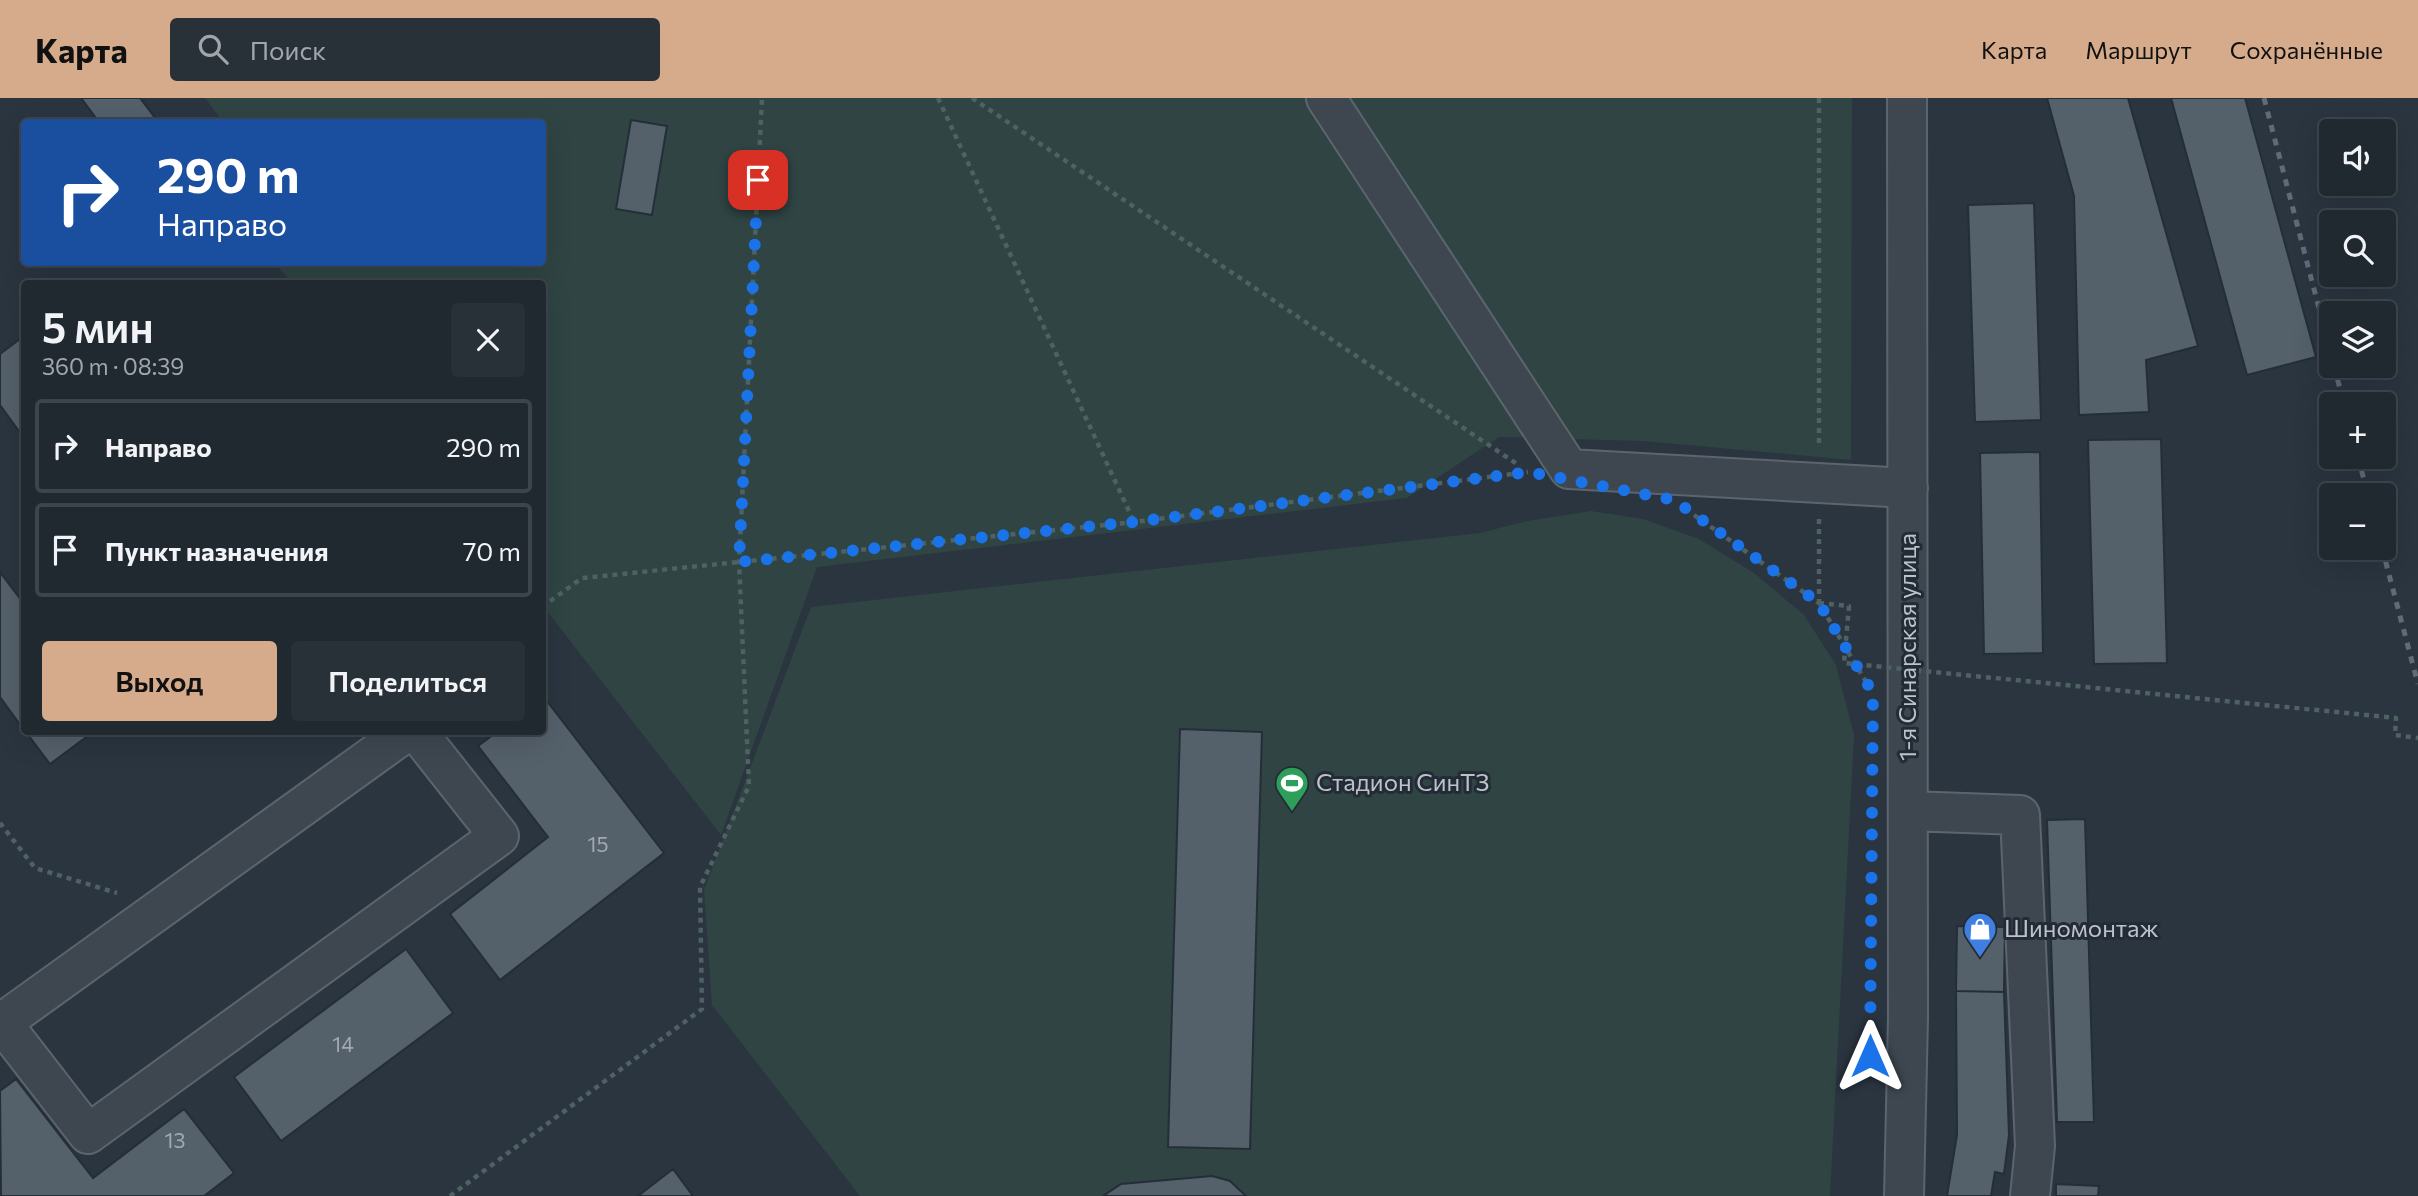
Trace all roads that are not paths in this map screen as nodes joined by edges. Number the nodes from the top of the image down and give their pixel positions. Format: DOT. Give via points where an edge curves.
graph roads {
  1 [pos="1326,98"];
  2 [pos="1907,98"];
  3 [pos="1908,488"];
  4 [pos="402,735"];
  5 [pos="419,735"];
  6 [pos="1908,811"];
  7 [pos="1,1024"];
  8 [pos="1904,1196"];
  9 [pos="2030,1196"];
  1 -- 3 [label="street" via="1569,469"];
  2 -- 3 [label="street, 1-я Синарская улица"];
  3 -- 6 [label="street, 1-я Синарская улица"];
  4 -- 7 [label="street"];
  5 -- 7 [label="street" via="499,836 88,1134"];
  6 -- 8 [label="street, 1-я Синарская улица"];
  6 -- 9 [label="street" via="2020,815 2035,1146"];
}
